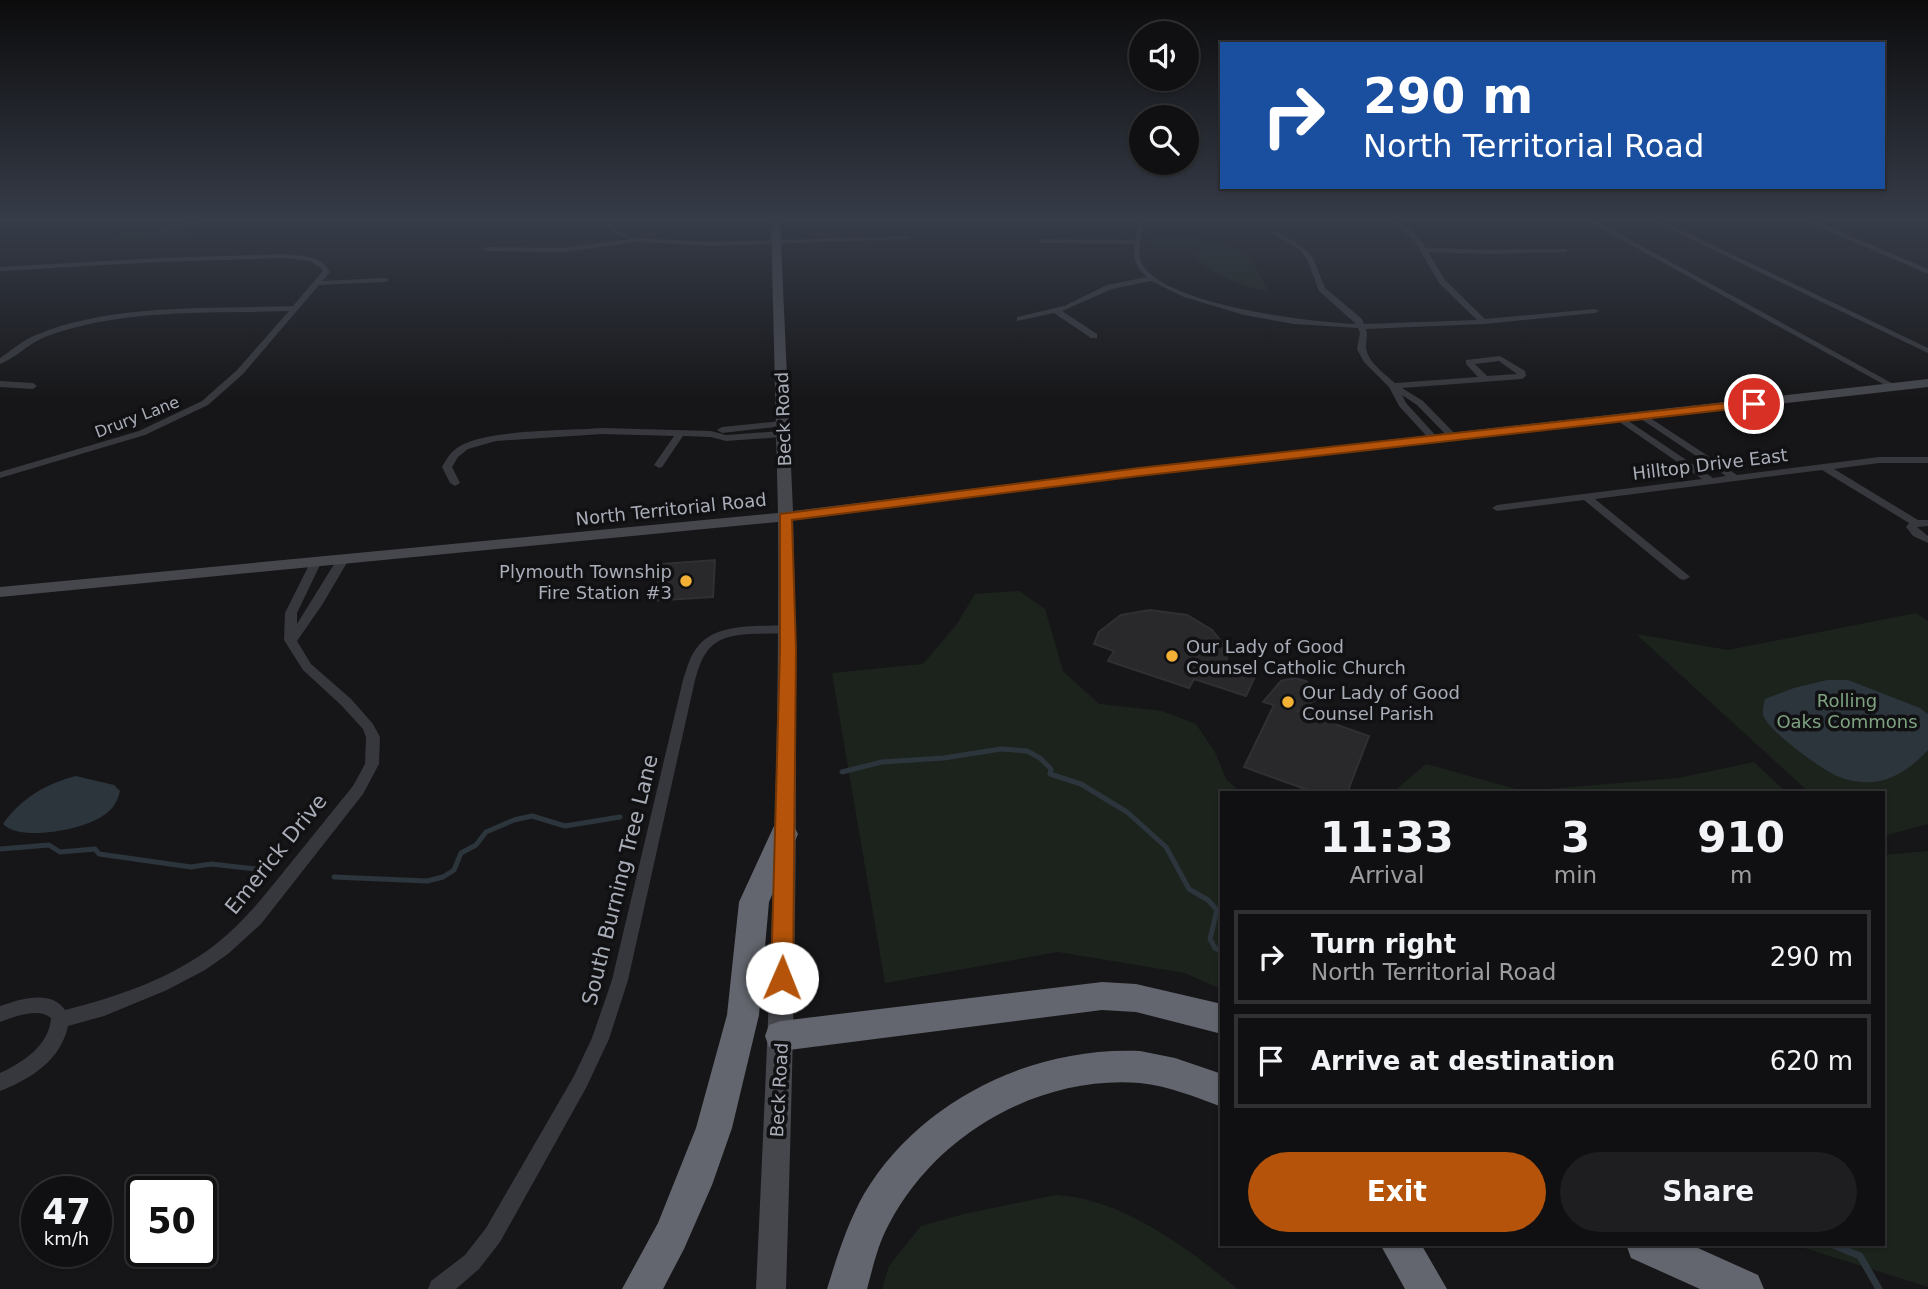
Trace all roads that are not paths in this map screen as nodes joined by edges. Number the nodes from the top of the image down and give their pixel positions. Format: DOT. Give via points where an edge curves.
graph roads {
  1 [pos="319,280"];
  2 [pos="382,280"];
  3 [pos="778,280"];
  4 [pos="1143,280"];
  5 [pos="1157,280"];
  6 [pos="1319,280"];
  7 [pos="1442,280"];
  8 [pos="1699,280"];
  9 [pos="1780,280"];
  10 [pos="317,283"];
  11 [pos="295,308"];
  12 [pos="1056,311"];
  13 [pos="1595,311"];
  14 [pos="1020,319"];
  15 [pos="1484,322"];
  16 [pos="1363,328"];
  17 [pos="1094,336"];
  18 [pos="1928,351"];
  19 [pos="0,362"];
  20 [pos="1486,380"];
  21 [pos="1928,383"];
  22 [pos="0,384"];
  23 [pos="33,386"];
  24 [pos="1393,387"];
  25 [pos="1895,387"];
  26 [pos="1644,417"];
  27 [pos="1621,419"];
  28 [pos="781,429"];
  29 [pos="680,435"];
  30 [pos="1454,438"];
  31 [pos="1435,440"];
  32 [pos="1928,460"];
  33 [pos="659,465"];
  34 [pos="1824,467"];
  35 [pos="0,475"];
  36 [pos="1737,479"];
  37 [pos="1712,482"];
  38 [pos="455,483"];
  39 [pos="1587,497"];
  40 [pos="1497,508"];
  41 [pos="785,517"];
  42 [pos="1922,523"];
  43 [pos="1928,540"];
  44 [pos="342,561"];
  45 [pos="315,563"];
  46 [pos="1684,576"];
  47 [pos="0,592"];
  48 [pos="787,629"];
  49 [pos="290,640"];
  50 [pos="784,834"];
  51 [pos="0,1014"];
  52 [pos="1220,1019"];
  53 [pos="59,1020"];
  54 [pos="781,1036"];
  55 [pos="0,1082"];
  56 [pos="1220,1090"];
  57 [pos="1400,1246"];
  58 [pos="1649,1246"];
  59 [pos="439,1289"];
  60 [pos="642,1289"];
  61 [pos="771,1289"];
  62 [pos="847,1289"];
  63 [pos="1427,1289"];
  64 [pos="1744,1289"];
  1 -- 10 [label="street"];
  2 -- 10 [label="street"];
  3 -- 28 [label="main road, Beck Road"];
  4 -- 12 [label="street" via="1110,287"];
  5 -- 16 [label="street" via="1190,297 1240,312"];
  6 -- 16 [label="street" via="1322,289"];
  7 -- 15 [label="street"];
  8 -- 25 [label="street"];
  9 -- 18 [label="street"];
  10 -- 11 [label="street, Drury Lane"];
  11 -- 19 [label="street" via="93,321 40,336"];
  11 -- 35 [label="street, Drury Lane" via="221,391 196,409 142,433"];
  12 -- 14 [label="street"];
  12 -- 17 [label="street"];
  13 -- 15 [label="street"];
  15 -- 16 [label="street"];
  16 -- 24 [label="street" via="1363,354"];
  20 -- 20 [label="street" via="1522,376 1500,358 1469,362"];
  20 -- 24 [label="street"];
  21 -- 25 [label="main road, North Territorial Road"];
  22 -- 23 [label="street"];
  24 -- 30 [label="street" via="1420,403"];
  24 -- 31 [label="street" via="1402,404"];
  25 -- 26 [label="main road, North Territorial Road"];
  26 -- 27 [label="main road, North Territorial Road"];
  26 -- 36 [label="street"];
  27 -- 30 [label="main road, North Territorial Road"];
  27 -- 37 [label="street"];
  28 -- 29 [label="street" via="726,438"];
  28 -- 41 [label="main road, Beck Road"];
  29 -- 33 [label="street"];
  29 -- 38 [label="street" via="590,431 480,441 450,460 447,467"];
  30 -- 31 [label="main road, North Territorial Road"];
  31 -- 41 [label="main road, North Territorial Road"];
  32 -- 34 [label="street, Hilltop Drive East"];
  34 -- 36 [label="street, Hilltop Drive East"];
  34 -- 42 [label="street"];
  36 -- 37 [label="street, Hilltop Drive East"];
  37 -- 39 [label="street, Hilltop Drive East"];
  39 -- 40 [label="street, Hilltop Drive East"];
  39 -- 46 [label="street"];
  41 -- 44 [label="main road, North Territorial Road"];
  41 -- 48 [label="main road, Beck Road"];
  42 -- 43 [label="street" via="1911,527"];
  44 -- 45 [label="main road, North Territorial Road"];
  44 -- 49 [label="street"];
  45 -- 47 [label="main road, North Territorial Road"];
  45 -- 49 [label="street" via="291,613"];
  48 -- 50 [label="main road, Beck Road"];
  48 -- 59 [label="street, South Burning Tree Lane" via="727,635 699,654 689,680 620,980 600,1039 493,1235 472,1262"];
  49 -- 53 [label="street, Emerick Drive" via="307,667 346,702 373,737 372,764 358,790 256,919 222,949 161,985"];
  50 -- 54 [label="main road, Beck Road"];
  50 -- 60 [label="highway" via="754,902 743,1015 714,1128 671,1236"];
  51 -- 53 [label="street" via="42,1004 53,1008"];
  52 -- 54 [label="highway" via="1136,998 1102,996"];
  53 -- 55 [label="street" via="43,1055"];
  54 -- 61 [label="main road, Beck Road"];
  56 -- 62 [label="highway" via="1143,1067 1091,1068 1045,1076 1001,1092 954,1122 914,1157 881,1202"];
  57 -- 63 [label="highway"];
  58 -- 64 [label="highway"];
}
